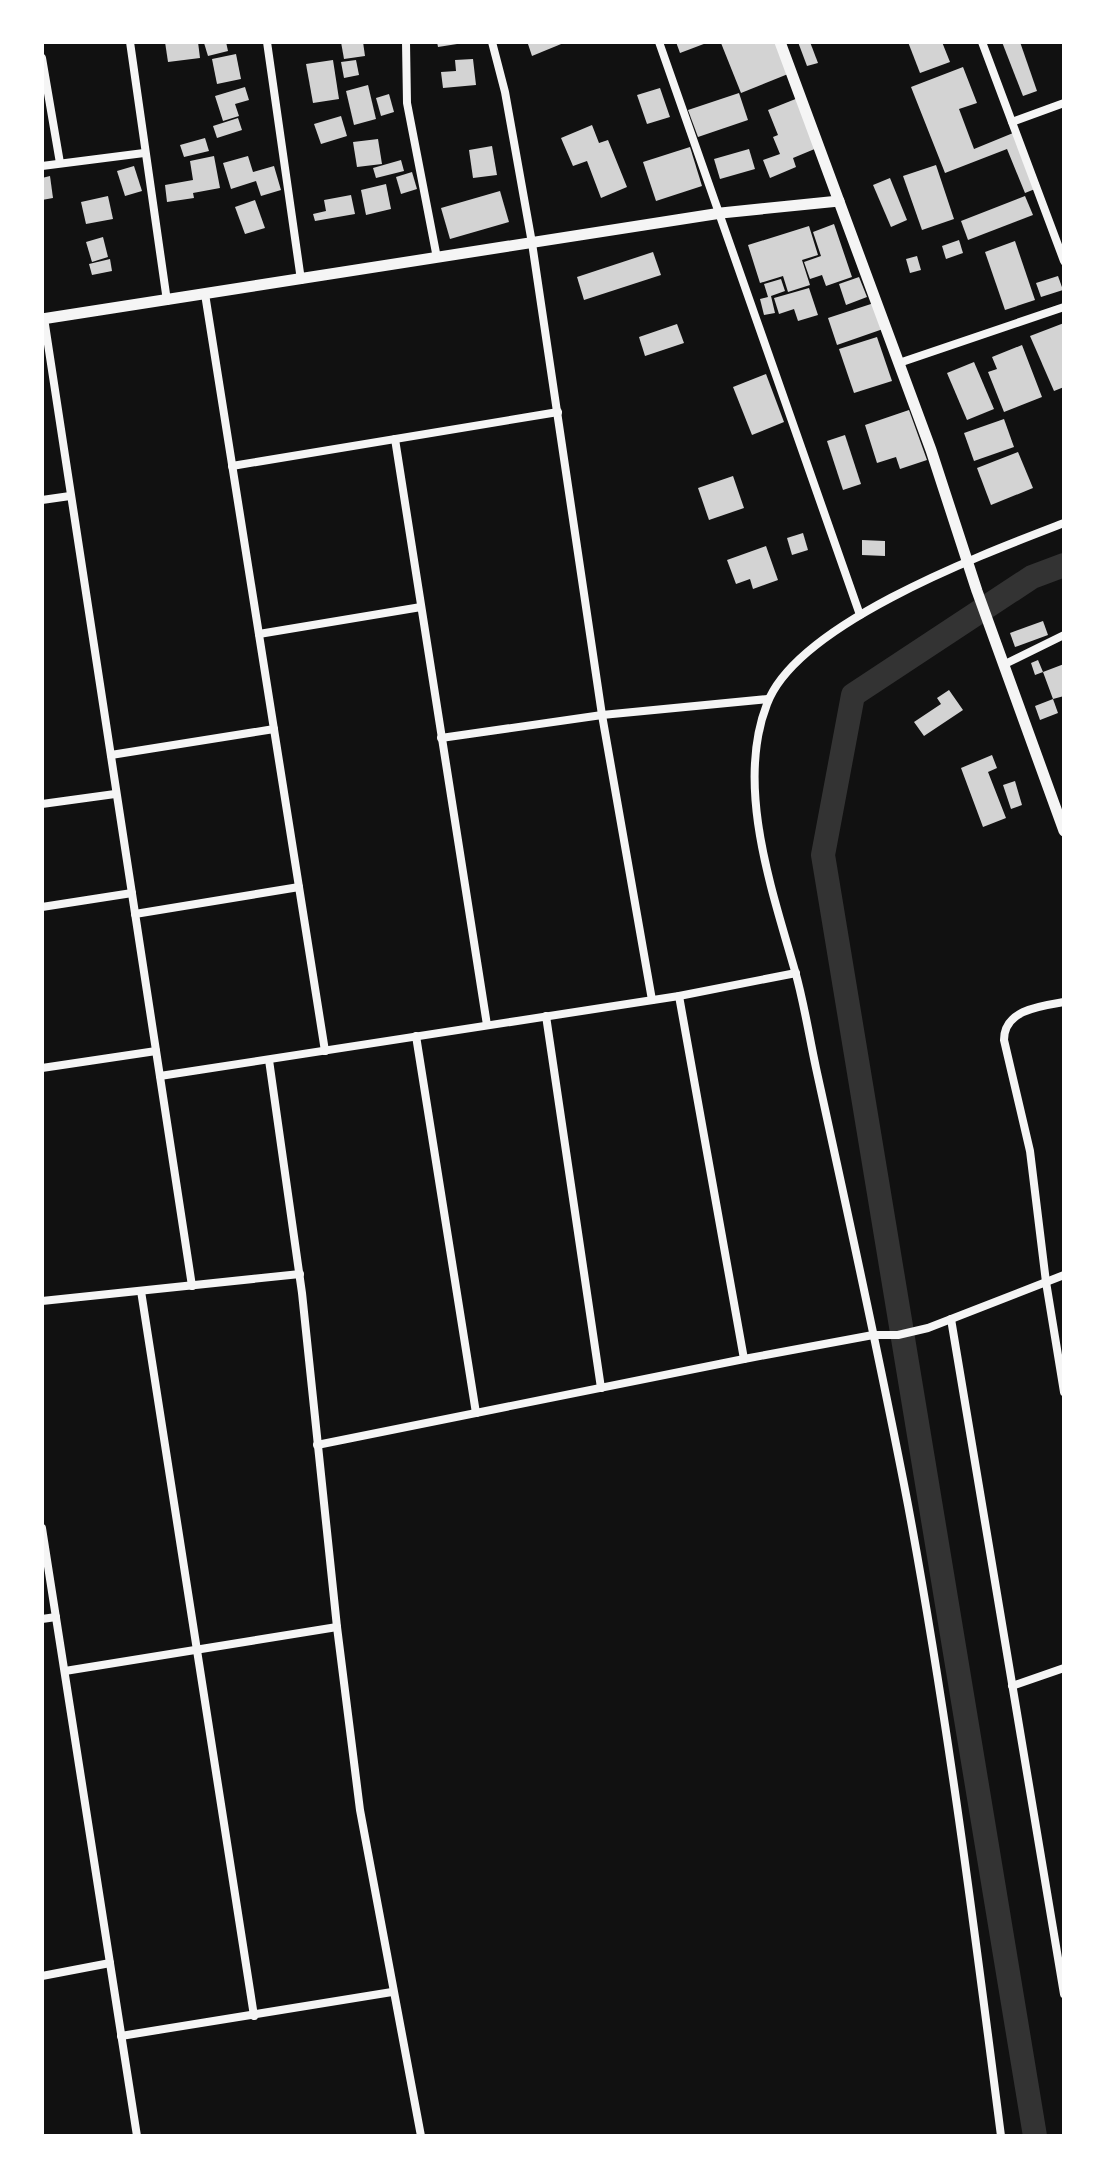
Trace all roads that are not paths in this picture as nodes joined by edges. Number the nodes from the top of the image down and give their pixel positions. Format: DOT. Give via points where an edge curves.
graph roads {
  1 [pos="130,42"];
  2 [pos="267,42"];
  3 [pos="406,42"];
  4 [pos="492,42"];
  5 [pos="659,42"];
  6 [pos="780,42"];
  7 [pos="982,42"];
  8 [pos="42,58"];
  9 [pos="1064,103"];
  10 [pos="1012,122"];
  11 [pos="144,153"];
  12 [pos="60,163"];
  13 [pos="42,166"];
  14 [pos="839,201"];
  15 [pos="721,213"];
  16 [pos="532,243"];
  17 [pos="437,258"];
  18 [pos="1064,261"];
  19 [pos="301,280"];
  20 [pos="205,294"];
  21 [pos="167,301"];
  22 [pos="1064,307"];
  23 [pos="43,318"];
  24 [pos="899,363"];
  25 [pos="558,412"];
  26 [pos="395,439"];
  27 [pos="232,466"];
  28 [pos="70,496"];
  29 [pos="42,500"];
  30 [pos="1064,523"];
  31 [pos="967,560"];
  32 [pos="421,607"];
  33 [pos="860,615"];
  34 [pos="259,634"];
  35 [pos="1064,635"];
  36 [pos="1003,665"];
  37 [pos="768,699"];
  38 [pos="602,715"];
  39 [pos="274,729"];
  40 [pos="441,738"];
  41 [pos="111,755"];
  42 [pos="115,794"];
  43 [pos="42,804"];
  44 [pos="1064,829"];
  45 [pos="299,887"];
  46 [pos="132,893"];
  47 [pos="42,907"];
  48 [pos="135,914"];
  49 [pos="796,973"];
  50 [pos="679,996"];
  51 [pos="652,1000"];
  52 [pos="1064,1002"];
  53 [pos="546,1016"];
  54 [pos="487,1025"];
  55 [pos="416,1036"];
  56 [pos="156,1051"];
  57 [pos="325,1051"];
  58 [pos="269,1060"];
  59 [pos="42,1068"];
  60 [pos="160,1076"];
  61 [pos="300,1274"];
  62 [pos="1064,1275"];
  63 [pos="1046,1282"];
  64 [pos="192,1286"];
  65 [pos="141,1291"];
  66 [pos="42,1301"];
  67 [pos="951,1319"];
  68 [pos="873,1335"];
  69 [pos="744,1359"];
  70 [pos="601,1388"];
  71 [pos="1064,1392"];
  72 [pos="476,1413"];
  73 [pos="317,1445"];
  74 [pos="42,1528"];
  75 [pos="56,1617"];
  76 [pos="42,1619"];
  77 [pos="337,1627"];
  78 [pos="197,1651"];
  79 [pos="1064,1668"];
  80 [pos="65,1671"];
  81 [pos="1012,1686"];
  82 [pos="110,1963"];
  83 [pos="42,1976"];
  84 [pos="392,1992"];
  85 [pos="1064,1994"];
  86 [pos="254,2016"];
  87 [pos="121,2036"];
  88 [pos="137,2136"];
  89 [pos="421,2136"];
  90 [pos="1001,2136"];
  1 -- 11 [label="street"];
  2 -- 19 [label="street"];
  3 -- 17 [label="street" via="407,103"];
  4 -- 16 [label="street"];
  5 -- 15 [label="street"];
  6 -- 14 [label="street"];
  7 -- 10 [label="street"];
  8 -- 12 [label="street"];
  9 -- 10 [label="street"];
  10 -- 18 [label="street"];
  11 -- 12 [label="street"];
  11 -- 21 [label="street"];
  12 -- 13 [label="street"];
  14 -- 15 [label="street"];
  14 -- 24 [label="street"];
  15 -- 16 [label="street"];
  15 -- 33 [label="street"];
  16 -- 17 [label="street"];
  16 -- 25 [label="street"];
  17 -- 19 [label="street"];
  19 -- 20 [label="street"];
  20 -- 21 [label="street"];
  20 -- 27 [label="street"];
  21 -- 23 [label="street"];
  22 -- 24 [label="street"];
  23 -- 28 [label="street"];
  24 -- 31 [label="street"];
  25 -- 26 [label="street"];
  25 -- 38 [label="street"];
  26 -- 27 [label="street"];
  26 -- 32 [label="street"];
  27 -- 34 [label="street"];
  28 -- 29 [label="street"];
  28 -- 41 [label="street"];
  30 -- 31 [label="street"];
  31 -- 33 [label="street"];
  31 -- 36 [label="street"];
  32 -- 34 [label="street"];
  32 -- 40 [label="street"];
  33 -- 37 [label="street" via="786,671"];
  34 -- 39 [label="street"];
  35 -- 36 [label="street"];
  36 -- 44 [label="street"];
  37 -- 38 [label="street"];
  37 -- 49 [label="street" via="755,742 755,794 763,848"];
  38 -- 40 [label="street"];
  38 -- 51 [label="street"];
  39 -- 41 [label="street"];
  39 -- 45 [label="street"];
  40 -- 54 [label="street"];
  41 -- 42 [label="street"];
  42 -- 43 [label="street"];
  42 -- 46 [label="street"];
  45 -- 48 [label="street"];
  45 -- 57 [label="street"];
  46 -- 47 [label="street"];
  46 -- 48 [label="street"];
  48 -- 56 [label="street"];
  49 -- 50 [label="street"];
  49 -- 68 [label="street"];
  50 -- 51 [label="street"];
  50 -- 69 [label="street"];
  51 -- 53 [label="street"];
  52 -- 63 [label="street" via="1023,1012 1004,1030 1030,1151"];
  53 -- 54 [label="street"];
  53 -- 70 [label="street"];
  54 -- 55 [label="street"];
  55 -- 57 [label="street"];
  55 -- 72 [label="street"];
  56 -- 59 [label="street"];
  56 -- 60 [label="street"];
  57 -- 58 [label="street"];
  58 -- 60 [label="street"];
  58 -- 61 [label="street"];
  60 -- 64 [label="street"];
  61 -- 64 [label="street"];
  61 -- 73 [label="street"];
  62 -- 63 [label="street"];
  63 -- 67 [label="street"];
  63 -- 71 [label="street"];
  64 -- 65 [label="street"];
  65 -- 66 [label="street"];
  65 -- 78 [label="street"];
  67 -- 68 [label="street" via="898,1335"];
  67 -- 81 [label="street"];
  68 -- 69 [label="street"];
  68 -- 90 [label="street" via="937,1679"];
  69 -- 70 [label="street"];
  70 -- 72 [label="street"];
  72 -- 73 [label="street"];
  73 -- 77 [label="street"];
  74 -- 75 [label="street"];
  75 -- 76 [label="street"];
  75 -- 80 [label="street"];
  77 -- 78 [label="street"];
  77 -- 84 [label="street" via="360,1810"];
  78 -- 80 [label="street"];
  78 -- 86 [label="street"];
  79 -- 81 [label="street"];
  80 -- 82 [label="street"];
  81 -- 85 [label="street"];
  82 -- 83 [label="street"];
  82 -- 87 [label="street"];
  84 -- 86 [label="street"];
  84 -- 89 [label="street"];
  86 -- 87 [label="street"];
  87 -- 88 [label="street"];
}
